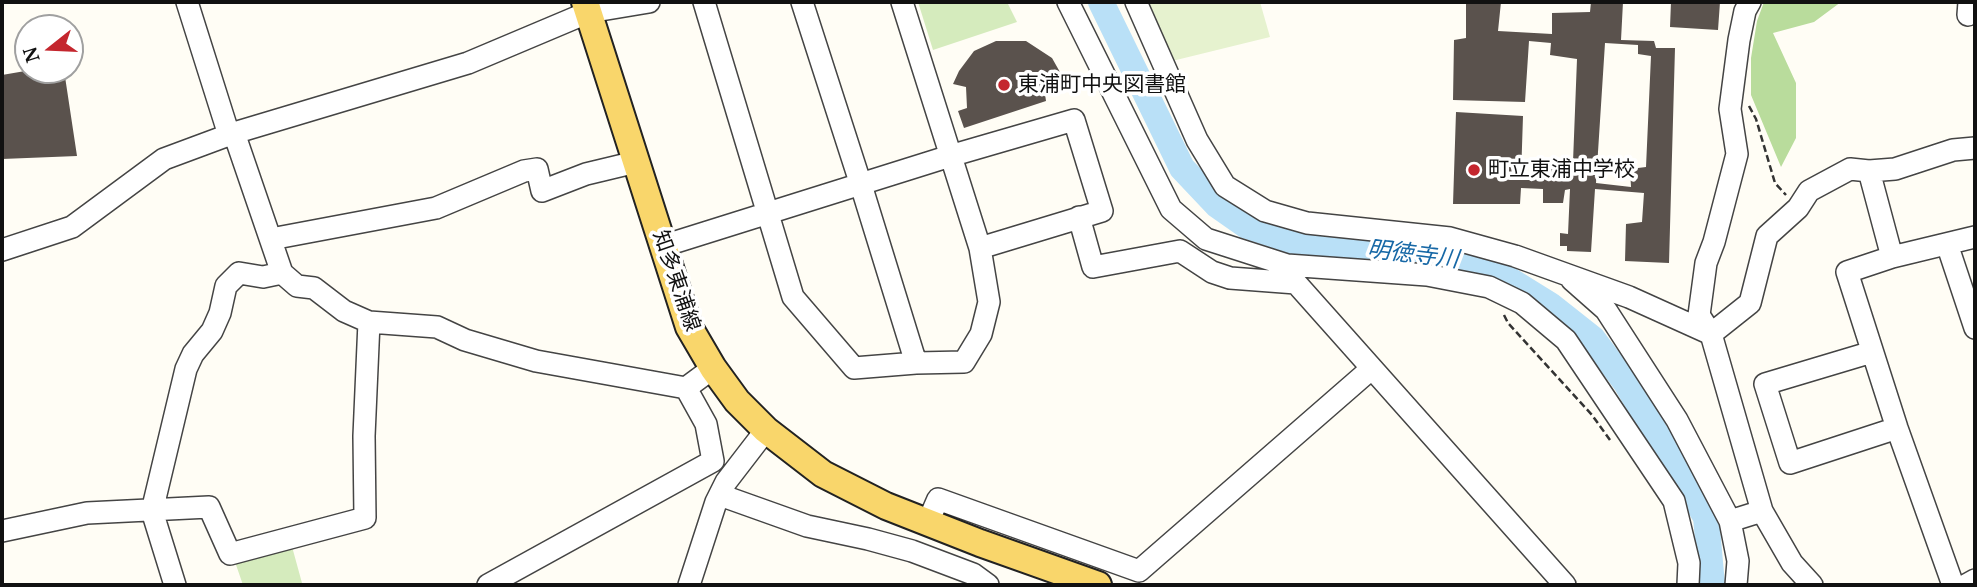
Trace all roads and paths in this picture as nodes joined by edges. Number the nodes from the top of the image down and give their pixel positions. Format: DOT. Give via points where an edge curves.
graph roads {
  1 [pos="187,2"];
  2 [pos="649,2"];
  3 [pos="704,2"];
  4 [pos="802,2"];
  5 [pos="902,2"];
  6 [pos="1068,2"];
  7 [pos="1136,2"];
  8 [pos="1750,2"];
  9 [pos="587,7"];
  10 [pos="1733,74"];
  11 [pos="232,134"];
  12 [pos="1975,148"];
  13 [pos="950,156"];
  14 [pos="636,162"];
  15 [pos="1869,171"];
  16 [pos="861,185"];
  17 [pos="1798,208"];
  18 [pos="767,213"];
  19 [pos="1079,217"];
  20 [pos="1975,237"];
  21 [pos="271,239"];
  22 [pos="1947,244"];
  23 [pos="663,246"];
  24 [pos="980,248"];
  25 [pos="2,250"];
  26 [pos="1892,257"];
  27 [pos="282,272"];
  28 [pos="1563,272"];
  29 [pos="1489,287"];
  30 [pos="369,322"];
  31 [pos="1975,328"];
  32 [pos="1711,334"];
  33 [pos="1872,352"];
  34 [pos="916,363"];
  35 [pos="713,368"];
  36 [pos="1371,369"];
  37 [pos="686,388"];
  38 [pos="1897,428"];
  39 [pos="766,430"];
  40 [pos="1614,446"];
  41 [pos="720,495"];
  42 [pos="152,511"];
  43 [pos="1762,511"];
  44 [pos="1730,521"];
  45 [pos="928,522"];
  46 [pos="2,531"];
  47 [pos="1975,580"];
  48 [pos="175,585"];
  49 [pos="488,585"];
  50 [pos="689,585"];
  51 [pos="988,585"];
  52 [pos="1098,585"];
  53 [pos="1564,585"];
  54 [pos="1688,585"];
  55 [pos="1736,585"];
  56 [pos="1812,585"];
  57 [pos="1953,585"];
  58 [pos="1966,585"];
  1 -- 11 [label="street"];
  2 -- 9 [label="street"];
  3 -- 18 [label="street"];
  4 -- 16 [label="street"];
  5 -- 13 [label="street"];
  6 -- 29 [label="street" via="1171,209 1206,239 1287,265 1426,275"];
  7 -- 28 [label="street" via="1197,140 1225,186 1265,211 1306,223 1450,238"];
  8 -- 10 [label="street"];
  9 -- 11 [label="street" via="468,63"];
  9 -- 14 [label="main road, 知多東浦線"];
  10 -- 17 [label="path" via="1756,119 1775,183"];
  10 -- 32 [label="street" via="1730,109 1737,154 1706,263 1699,315"];
  11 -- 21 [label="street"];
  11 -- 25 [label="street" via="164,159 72,227"];
  12 -- 15 [label="street" via="1953,150 1895,169"];
  13 -- 16 [label="street"];
  13 -- 19 [label="street" via="1074,120 1102,211"];
  13 -- 24 [label="street"];
  14 -- 21 [label="street" via="542,191 537,169 524,171 436,208"];
  14 -- 23 [label="main road, 知多東浦線"];
  15 -- 17 [label="street" via="1850,169 1809,191"];
  15 -- 26 [label="street"];
  16 -- 18 [label="street"];
  16 -- 34 [label="street"];
  17 -- 32 [label="street" via="1767,236 1750,303"];
  18 -- 23 [label="street"];
  18 -- 34 [label="street" via="793,297 854,368"];
  19 -- 24 [label="street"];
  19 -- 36 [label="street" via="1093,267 1180,251 1230,278 1296,283"];
  20 -- 22 [label="street"];
  21 -- 27 [label="street"];
  22 -- 26 [label="street"];
  22 -- 31 [label="street"];
  23 -- 35 [label="main road, 知多東浦線" via="689,327"];
  24 -- 34 [label="street" via="989,302 981,334 964,362"];
  26 -- 33 [label="street" via="1847,272"];
  27 -- 30 [label="street" via="297,286 314,288 344,311"];
  27 -- 42 [label="street" via="263,277 239,273 226,286 212,331 186,369"];
  28 -- 32 [label="street"];
  28 -- 44 [label="street" via="1605,310 1677,419"];
  29 -- 40 [label="path" via="1508,323 1592,415"];
  29 -- 54 [label="street" via="1522,303 1566,340 1674,501 1689,563"];
  30 -- 37 [label="street" via="437,327 536,361"];
  30 -- 42 [label="street" via="365,519 230,554 209,507"];
  32 -- 43 [label="street"];
  33 -- 38 [label="street"];
  33 -- 38 [label="street" via="1765,384 1790,463"];
  35 -- 37 [label="street"];
  35 -- 39 [label="main road, 知多東浦線"];
  36 -- 45 [label="street" via="1139,571 938,499"];
  36 -- 53 [label="street"];
  37 -- 49 [label="street" via="706,424 713,461"];
  38 -- 57 [label="street"];
  39 -- 41 [label="street"];
  39 -- 45 [label="main road, 知多東浦線" via="822,474"];
  41 -- 50 [label="street"];
  41 -- 51 [label="street" via="807,526 912,551 973,574"];
  42 -- 46 [label="street" via="87,513"];
  42 -- 48 [label="street"];
  43 -- 44 [label="street"];
  43 -- 56 [label="street"];
  44 -- 55 [label="street" via="1738,561"];
  45 -- 52 [label="main road, 知多東浦線"];
  47 -- 58 [label="street"];
}
